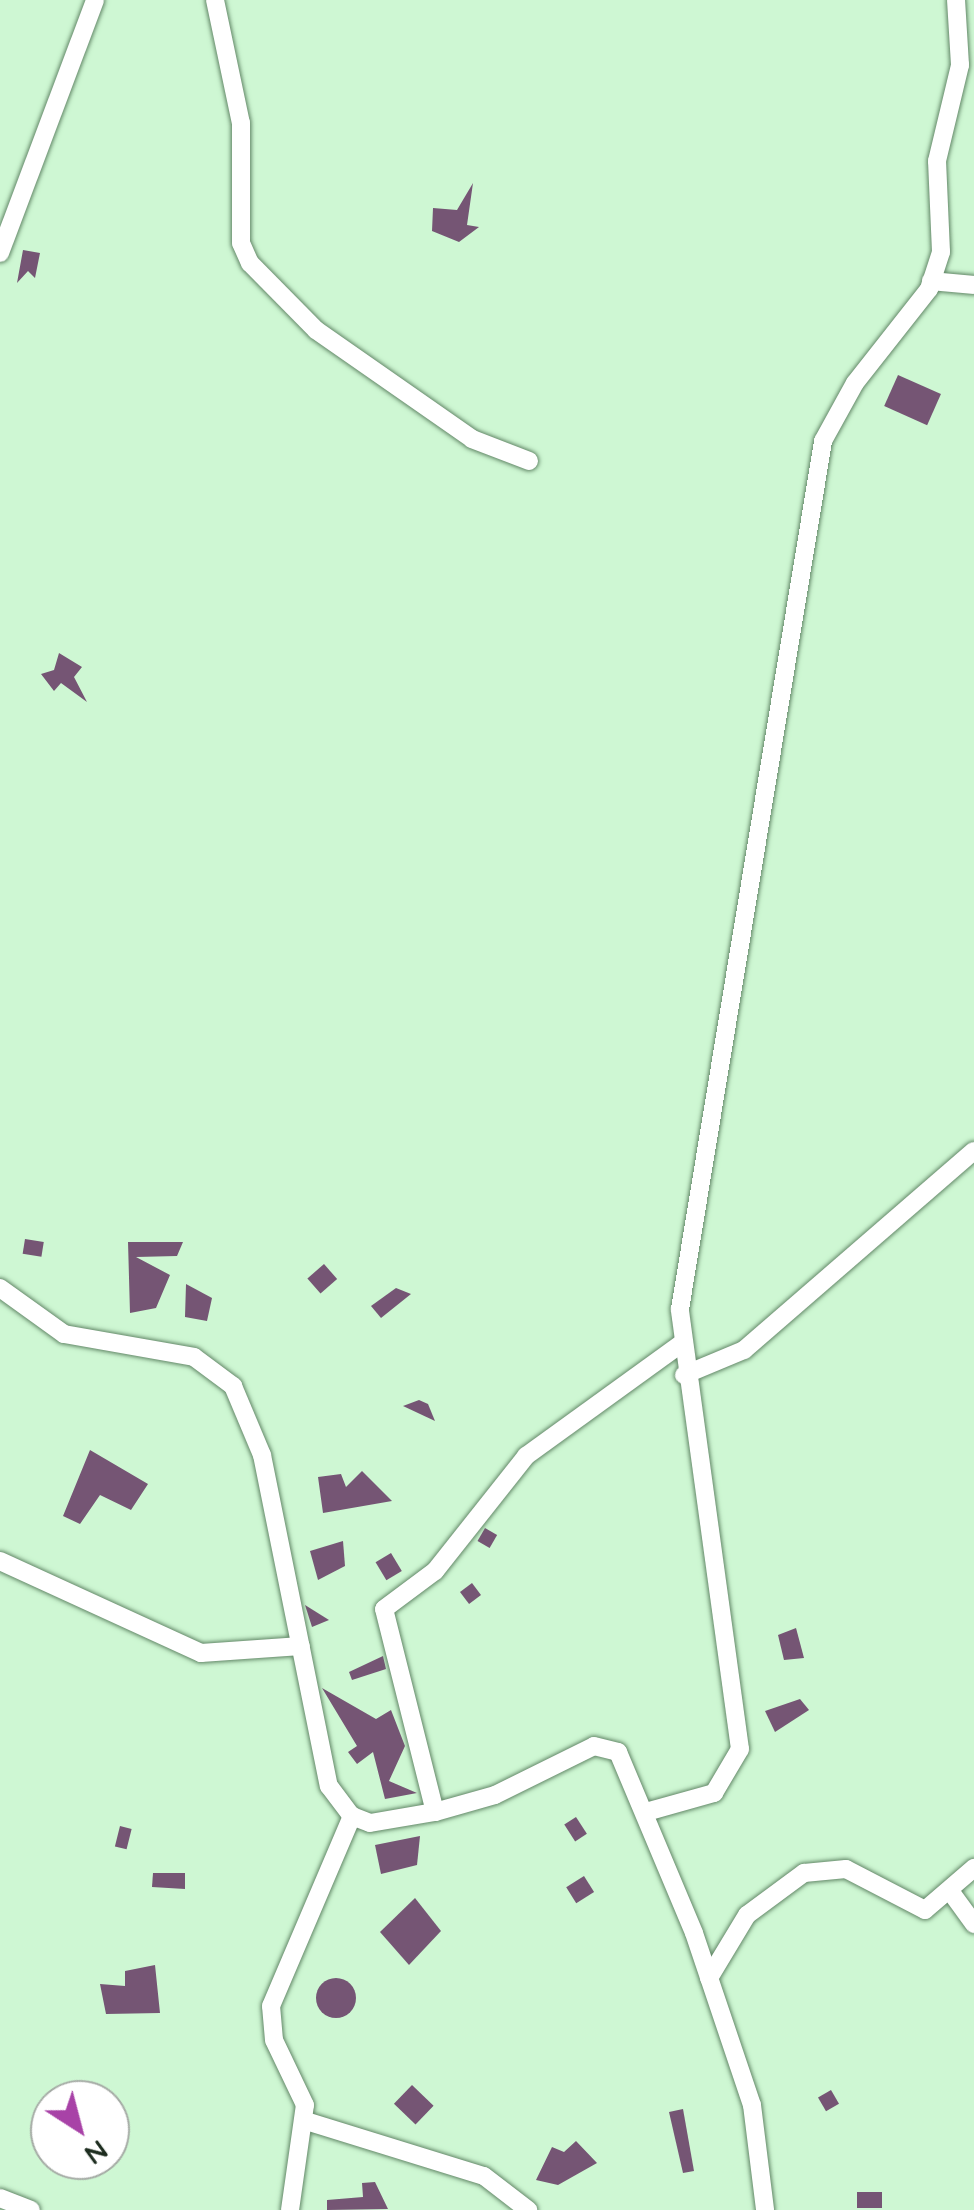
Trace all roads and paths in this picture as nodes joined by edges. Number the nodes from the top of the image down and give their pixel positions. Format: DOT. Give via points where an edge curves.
graph roads {
  1 [pos="95,0"];
  2 [pos="215,0"];
  3 [pos="956,0"];
  4 [pos="0,253"];
  5 [pos="931,281"];
  6 [pos="974,285"];
  7 [pos="529,461"];
  8 [pos="974,1151"];
  9 [pos="0,1288"];
  10 [pos="681,1344"];
  11 [pos="684,1375"];
  12 [pos="0,1561"];
  13 [pos="301,1646"];
  14 [pos="435,1812"];
  15 [pos="646,1812"];
  16 [pos="352,1816"];
  17 [pos="974,1868"];
  18 [pos="952,1895"];
  19 [pos="974,1924"];
  20 [pos="708,1978"];
  21 [pos="306,2121"];
  22 [pos="0,2198"];
  23 [pos="31,2210"];
  24 [pos="290,2210"];
  25 [pos="528,2210"];
  26 [pos="765,2210"];
  1 -- 4 [label="street"];
  2 -- 7 [label="street" via="239,108 240,243 250,264 316,330 448,422"];
  3 -- 5 [label="street" via="963,38 937,161 941,252"];
  5 -- 6 [label="street"];
  5 -- 10 [label="street" via="824,441"];
  8 -- 11 [label="street" via="744,1350"];
  9 -- 13 [label="street" via="64,1334 194,1356 233,1386 262,1455"];
  10 -- 11 [label="street"];
  10 -- 14 [label="street" via="526,1456 434,1572 384,1609"];
  11 -- 15 [label="street" via="742,1732 730,1778 714,1793"];
  12 -- 13 [label="street" via="201,1653"];
  13 -- 16 [label="street" via="329,1786"];
  14 -- 15 [label="street" via="602,1746 634,1777"];
  14 -- 16 [label="street" via="370,1822"];
  15 -- 20 [label="street"];
  16 -- 21 [label="street" via="271,2006"];
  17 -- 18 [label="street"];
  18 -- 19 [label="street"];
  18 -- 20 [label="street" via="925,1910 846,1869 804,1872 747,1915"];
  20 -- 26 [label="street" via="752,2105"];
  21 -- 24 [label="street"];
  21 -- 25 [label="street" via="484,2176"];
  22 -- 23 [label="street"];
}
